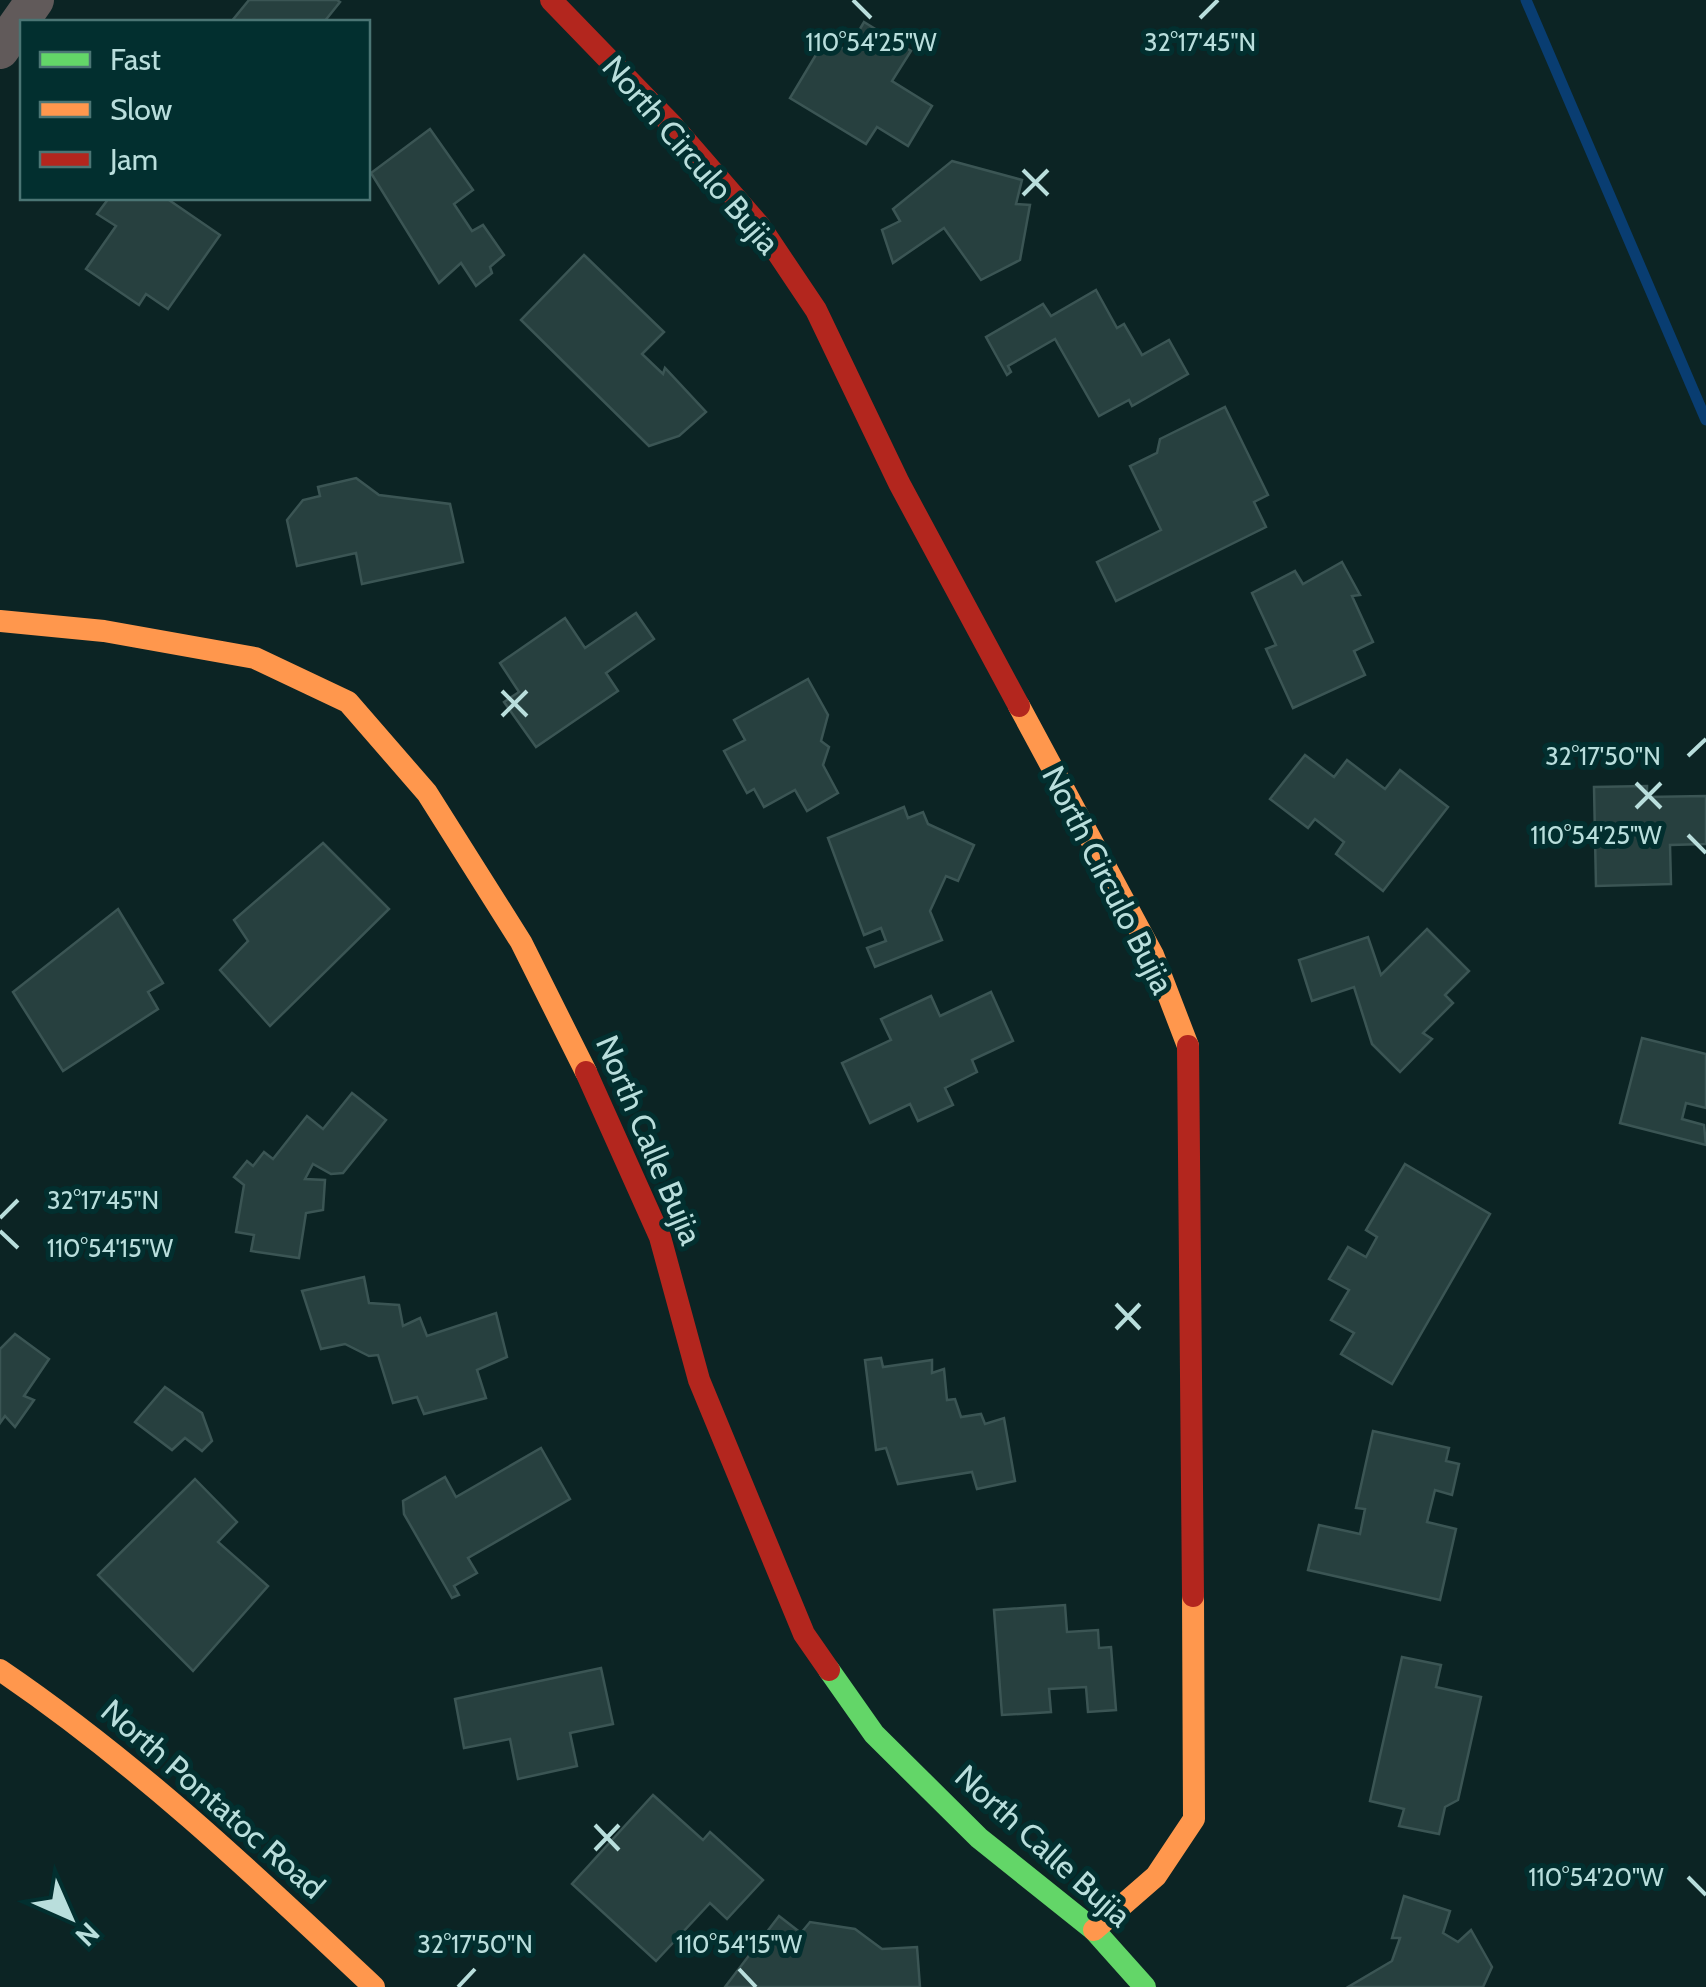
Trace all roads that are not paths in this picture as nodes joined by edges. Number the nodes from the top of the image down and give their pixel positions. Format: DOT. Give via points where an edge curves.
graph roads {
  1 [pos="551,0"];
  2 [pos="20,21"];
  3 [pos="0,50"];
  4 [pos="0,621"];
  5 [pos="0,1670"];
  6 [pos="1094,1930"];
  7 [pos="374,1987"];
  8 [pos="1145,1987"];
  1 -- 6 [label="street, North Circulo Bujia" via="759,225 816,310 899,483 1153,955 1191,1053 1194,1820 1156,1876"];
  2 -- 3 [label="street"];
  4 -- 6 [label="street, North Calle Bujia" via="104,631 255,658 348,702 426,793 522,942 568,1030 660,1237 699,1380 804,1634 887,1747 978,1838"];
  5 -- 7 [label="street, North Pontatoc Road" via="195,1818"];
  6 -- 8 [label="street, North Calle Bujia"];
}
